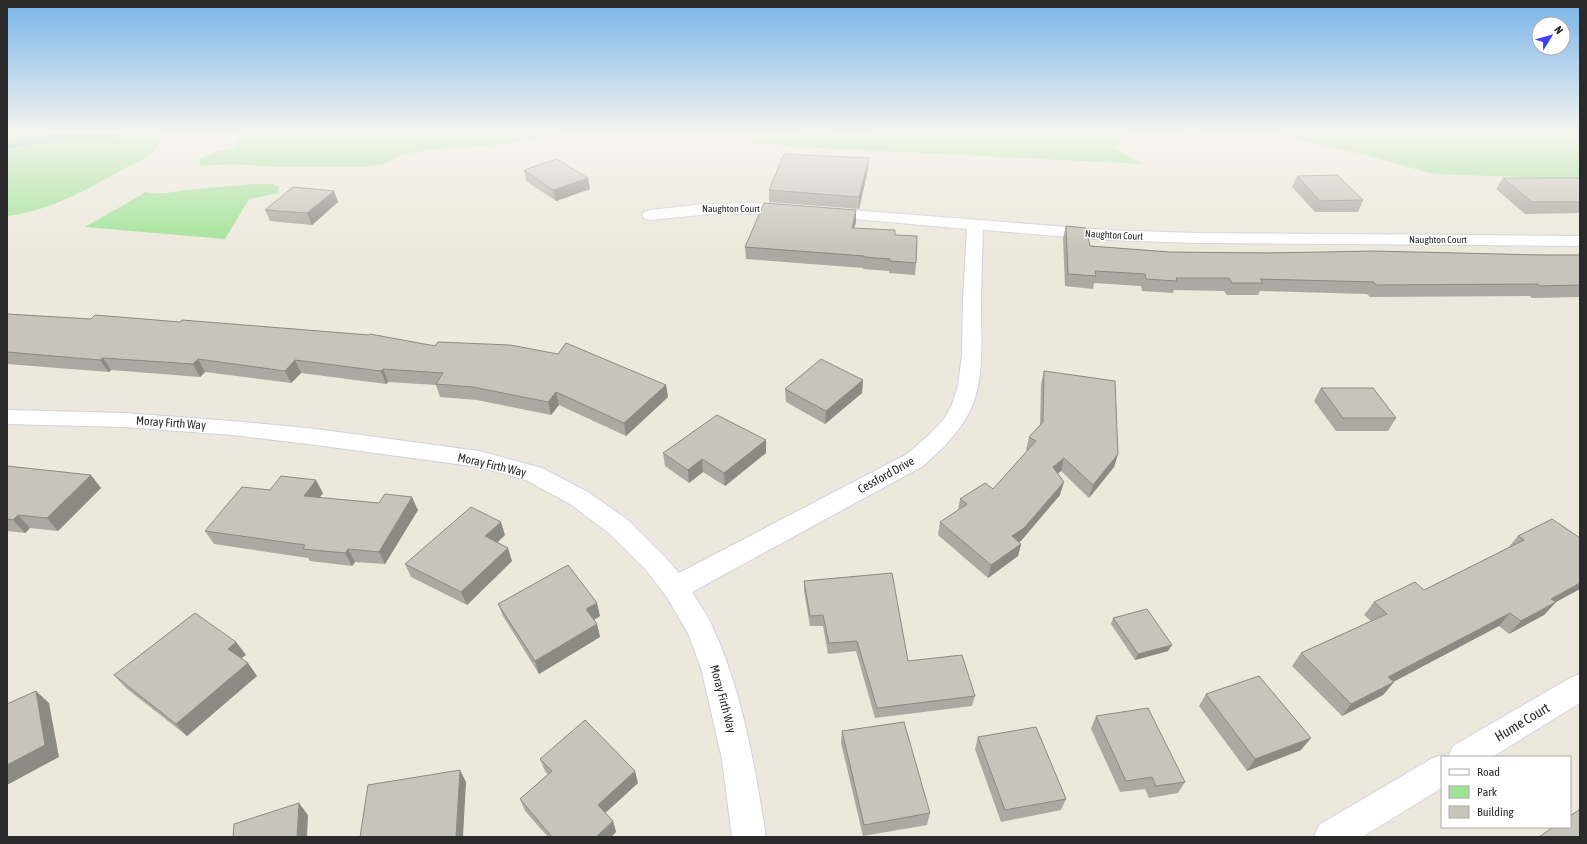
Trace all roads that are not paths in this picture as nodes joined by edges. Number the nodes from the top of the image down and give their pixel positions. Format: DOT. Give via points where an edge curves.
graph roads {
  1 [pos="650,215"];
  2 [pos="975,224"];
  3 [pos="1580,241"];
  4 [pos="7,417"];
  5 [pos="675,588"];
  6 [pos="1580,687"];
  7 [pos="1466,756"];
  8 [pos="1441,771"];
  9 [pos="748,837"];
  10 [pos="1331,837"];
  1 -- 2 [label="street, Naughton Court" via="688,209 754,207"];
  2 -- 3 [label="street, Naughton Court" via="1107,235 1198,238"];
  2 -- 5 [label="street, Cessford Drive" via="971,372 966,398 956,418 937,442 915,460"];
  4 -- 5 [label="street, Moray Firth Way" via="124,420 232,428 479,459 534,474 579,498 619,527 656,564"];
  5 -- 9 [label="street, Moray Firth Way" via="700,629 715,668 738,759"];
  6 -- 7 [label="street, Hume Court"];
  8 -- 10 [label="street"];
}
